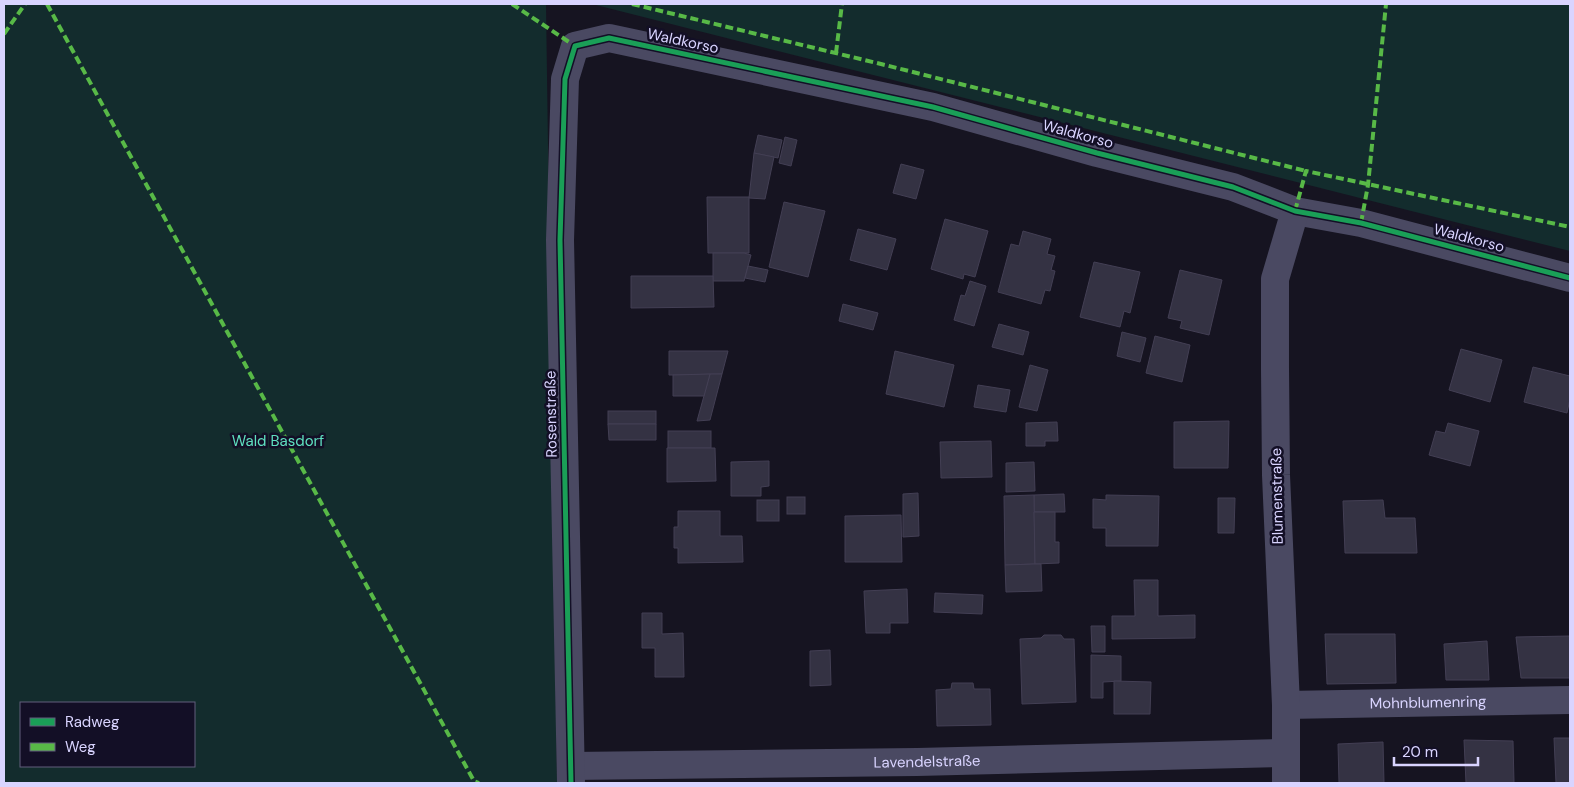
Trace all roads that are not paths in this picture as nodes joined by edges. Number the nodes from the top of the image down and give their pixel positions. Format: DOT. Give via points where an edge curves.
graph roads {
  1 [pos="575,46"];
  2 [pos="1295,211"];
  3 [pos="1570,278"];
  4 [pos="1570,700"];
  5 [pos="1286,705"];
  6 [pos="1285,753"];
  7 [pos="571,775"];
  8 [pos="1286,783"];
  1 -- 2 [label="street, Waldkorso" via="609,38 933,107 1233,187"];
  1 -- 7 [label="street, Rosenstraße" via="565,79 560,240"];
  2 -- 3 [label="street, Waldkorso" via="1361,223"];
  2 -- 5 [label="street, Blumenstraße" via="1275,279 1276,475"];
  4 -- 5 [label="street, Mohnblumenring"];
  5 -- 6 [label="street, Blumenstraße"];
  6 -- 7 [label="street, Lavendelstraße"];
  6 -- 8 [label="street, Blumenstraße"];
}
